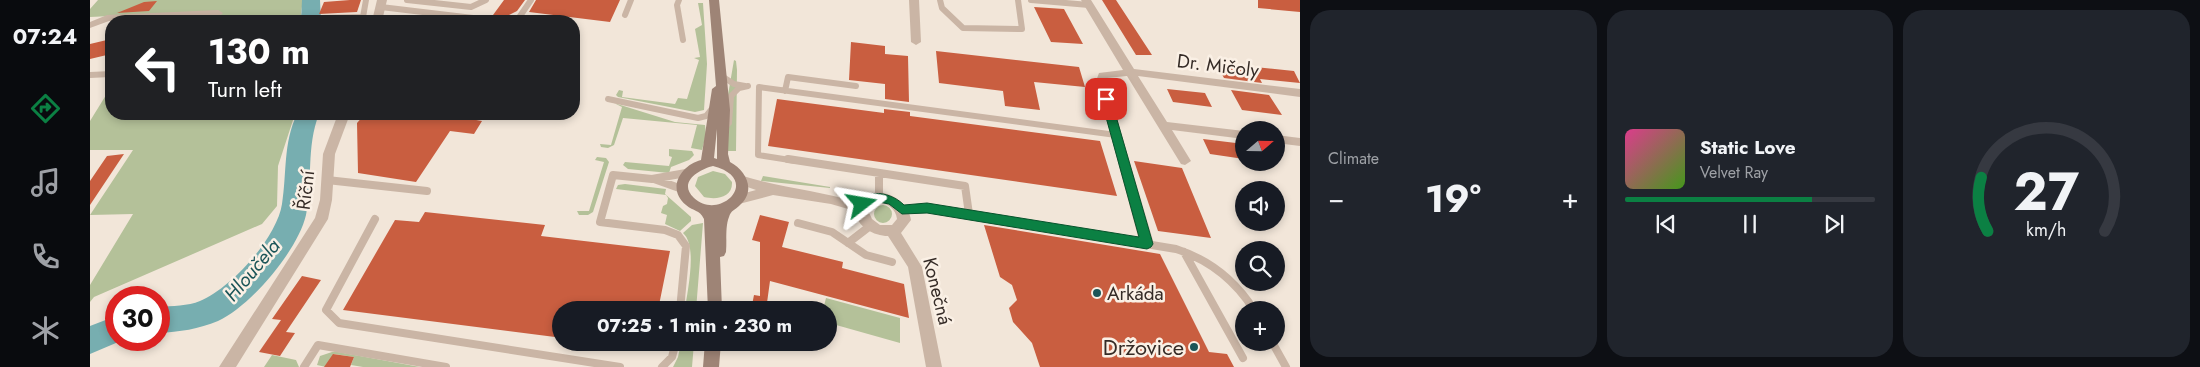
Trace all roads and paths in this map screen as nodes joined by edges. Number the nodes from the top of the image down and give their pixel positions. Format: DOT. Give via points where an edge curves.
graph roads {
  1 [pos="366,0"];
  2 [pos="408,0"];
  3 [pos="486,0"];
  4 [pos="532,0"];
  5 [pos="631,0"];
  6 [pos="714,0"];
  7 [pos="914,0"];
  8 [pos="940,0"];
  9 [pos="1018,0"];
  10 [pos="1032,0"];
  11 [pos="678,2"];
  12 [pos="1087,3"];
  13 [pos="382,4"];
  14 [pos="218,13"];
  15 [pos="427,13"];
  16 [pos="174,15"];
  17 [pos="363,15"];
  18 [pos="445,15"];
  19 [pos="521,15"];
  20 [pos="625,15"];
  21 [pos="105,19"];
  22 [pos="90,25"];
  23 [pos="683,40"];
  24 [pos="916,42"];
  25 [pos="1132,72"];
  26 [pos="105,74"];
  27 [pos="90,75"];
  28 [pos="720,78"];
  29 [pos="748,86"];
  30 [pos="856,86"];
  31 [pos="759,87"];
  32 [pos="785,91"];
  33 [pos="1300,93"];
  34 [pos="608,99"];
  35 [pos="714,106"];
  36 [pos="341,120"];
  37 [pos="1163,125"];
  38 [pos="723,129"];
  39 [pos="1235,134"];
  40 [pos="1116,135"];
  41 [pos="1285,140"];
  42 [pos="1300,142"];
  43 [pos="1185,161"];
  44 [pos="707,163"];
  45 [pos="724,164"];
  46 [pos="686,173"];
  47 [pos="879,173"];
  48 [pos="652,178"];
  49 [pos="327,180"];
  50 [pos="743,180"];
  51 [pos="682,189"];
  52 [pos="774,190"];
  53 [pos="427,191"];
  54 [pos="879,197"];
  55 [pos="733,203"];
  56 [pos="705,208"];
  57 [pos="861,208"];
  58 [pos="902,210"];
  59 [pos="969,214"];
  60 [pos="375,219"];
  61 [pos="798,223"];
  62 [pos="870,226"];
  63 [pos="891,230"];
  64 [pos="848,243"];
  65 [pos="1147,244"];
  66 [pos="1184,252"];
  67 [pos="892,262"];
  68 [pos="681,301"];
  69 [pos="715,301"];
  70 [pos="715,301"];
  71 [pos="1248,301"];
  72 [pos="674,351"];
  73 [pos="712,351"];
  74 [pos="1277,351"];
  75 [pos="1243,358"];
  76 [pos="228,367"];
  77 [pos="304,367"];
  78 [pos="446,367"];
  79 [pos="620,367"];
  80 [pos="662,367"];
  81 [pos="711,367"];
  82 [pos="934,367"];
  83 [pos="1286,367"];
  1 -- 17 [label="lane"];
  2 -- 3 [label="lane" via="471,7"];
  4 -- 19 [label="lane"];
  5 -- 20 [label="lane"];
  6 -- 28 [label="main road"];
  7 -- 24 [label="street"];
  8 -- 9 [label="lane" via="942,8 963,28 1022,29"];
  10 -- 12 [label="lane"];
  11 -- 23 [label="lane"];
  12 -- 25 [label="street"];
  13 -- 15 [label="lane"];
  14 -- 16 [label="street"];
  15 -- 18 [label="lane"];
  21 -- 22 [label="street"];
  25 -- 33 [label="street, Dr. Mičoly"];
  25 -- 37 [label="street"];
  25 -- 40 [label="street, Dr. Mičoly" via="1107,73 1101,78"];
  26 -- 27 [label="street"];
  28 -- 29 [label="lane"];
  28 -- 35 [label="main road"];
  28 -- 38 [label="main road"];
  29 -- 31 [label="lane"];
  29 -- 38 [label="lane" via="739,88 731,96 729,122"];
  30 -- 32 [label="lane" via="788,77"];
  31 -- 32 [label="lane"];
  31 -- 47 [label="lane" via="758,155"];
  32 -- 40 [label="lane"];
  34 -- 35 [label="lane" via="698,118 706,116"];
  35 -- 44 [label="main road"];
  36 -- 49 [label="street, Říční" via="330,144"];
  37 -- 39 [label="street"];
  37 -- 43 [label="street"];
  38 -- 45 [label="main road"];
  40 -- 65 [label="street"];
  41 -- 42 [label="street"];
  44 -- 45 [label="main road"];
  44 -- 46 [label="main road"];
  45 -- 50 [label="main road"];
  46 -- 48 [label="lane"];
  46 -- 51 [label="main road"];
  47 -- 54 [label="lane"];
  47 -- 59 [label="lane" via="965,186"];
  48 -- 51 [label="lane"];
  48 -- 68 [label="lane" via="613,175 600,222 665,230 678,235 686,246"];
  49 -- 53 [label="lane"];
  49 -- 76 [label="street, Říční" via="327,196 319,223"];
  50 -- 52 [label="street"];
  50 -- 55 [label="main road" via="743,193"];
  51 -- 56 [label="main road" via="690,201"];
  52 -- 55 [label="street"];
  52 -- 57 [label="street" via="831,199"];
  54 -- 57 [label="street" via="865,201"];
  54 -- 58 [label="street" via="892,201"];
  55 -- 56 [label="main road"];
  55 -- 69 [label="main road" via="722,217"];
  56 -- 70 [label="main road" via="710,219"];
  57 -- 62 [label="street" via="862,218"];
  58 -- 59 [label="lane" via="927,208"];
  58 -- 63 [label="street" via="902,225"];
  59 -- 65 [label="lane"];
  60 -- 79 [label="lane" via="326,310 339,323"];
  61 -- 64 [label="lane" via="832,232"];
  62 -- 63 [label="street"];
  62 -- 64 [label="lane"];
  63 -- 82 [label="street, Konečná" via="914,267"];
  64 -- 67 [label="lane" via="866,255"];
  65 -- 66 [label="lane"];
  66 -- 71 [label="lane" via="1222,273"];
  66 -- 75 [label="lane"];
  72 -- 80 [label="lane"];
  73 -- 81 [label="main road"];
  74 -- 83 [label="lane"];
  77 -- 78 [label="lane" via="318,345"];
}
